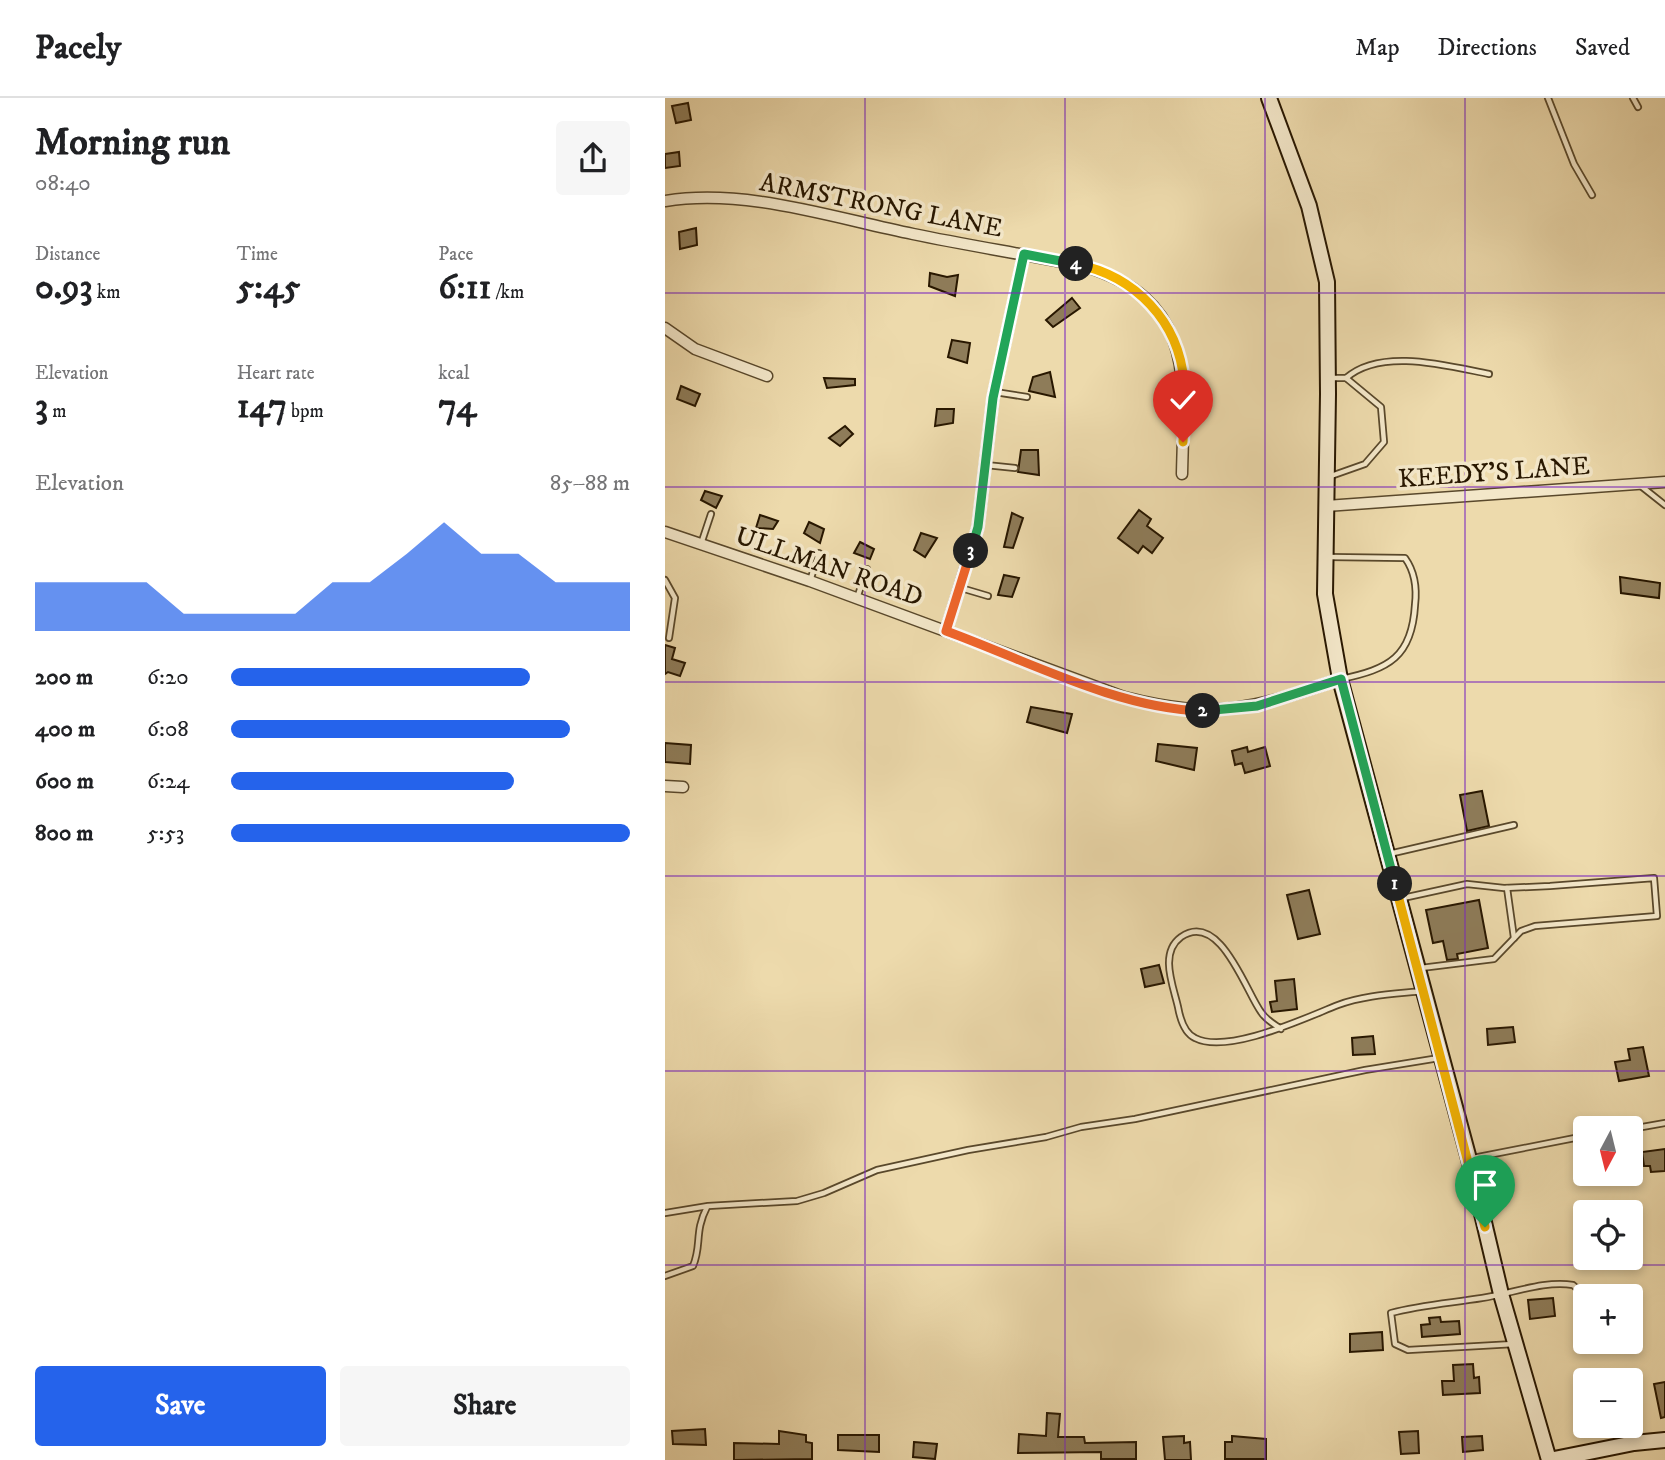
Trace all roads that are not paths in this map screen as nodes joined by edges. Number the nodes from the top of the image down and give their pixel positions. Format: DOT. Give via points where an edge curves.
graph roads {
  1 [pos="1548,98"];
  2 [pos="1633,98"];
  3 [pos="1273,99"];
  4 [pos="1638,107"];
  5 [pos="1592,195"];
  6 [pos="665,201"];
  7 [pos="1024,254"];
  8 [pos="665,328"];
  9 [pos="1489,374"];
  10 [pos="767,376"];
  11 [pos="1328,378"];
  12 [pos="1346,378"];
  13 [pos="995,392"];
  14 [pos="1027,397"];
  15 [pos="985,464"];
  16 [pos="1015,468"];
  17 [pos="1182,474"];
  18 [pos="1326,477"];
  19 [pos="1665,482"];
  20 [pos="1638,484"];
  21 [pos="1665,505"];
  22 [pos="1326,506"];
  23 [pos="711,514"];
  24 [pos="665,532"];
  25 [pos="701,545"];
  26 [pos="819,554"];
  27 [pos="1325,558"];
  28 [pos="867,569"];
  29 [pos="665,580"];
  30 [pos="810,582"];
  31 [pos="960,588"];
  32 [pos="988,596"];
  33 [pos="857,599"];
  34 [pos="946,631"];
  35 [pos="669,638"];
  36 [pos="1341,679"];
  37 [pos="665,786"];
  38 [pos="683,787"];
  39 [pos="1514,825"];
  40 [pos="1387,854"];
  41 [pos="1507,888"];
  42 [pos="1399,899"];
  43 [pos="1514,939"];
  44 [pos="1417,968"];
  45 [pos="1424,991"];
  46 [pos="1281,1029"];
  47 [pos="1440,1058"];
  48 [pos="1665,1123"];
  49 [pos="1643,1127"];
  50 [pos="1573,1138"];
  51 [pos="1469,1159"];
  52 [pos="708,1206"];
  53 [pos="665,1213"];
  54 [pos="665,1276"];
  55 [pos="1573,1286"];
  56 [pos="1501,1294"];
  57 [pos="1515,1343"];
  58 [pos="1665,1440"];
  59 [pos="1549,1460"];
  1 -- 5 [label="lane" via="1574,164"];
  2 -- 4 [label="lane"];
  3 -- 11 [label="main road" via="1309,206 1327,282"];
  6 -- 7 [label="street, ARMSTRONG LANE" via="750,201"];
  7 -- 13 [label="street"];
  7 -- 17 [label="street, ARMSTRONG LANE" via="1107,273 1141,293 1161,316 1173,338 1184,383"];
  8 -- 10 [label="street" via="695,349"];
  9 -- 12 [label="lane" via="1424,360 1358,368"];
  11 -- 12 [label="lane"];
  11 -- 18 [label="main road"];
  12 -- 18 [label="lane" via="1381,407 1384,442 1366,464"];
  13 -- 14 [label="lane"];
  13 -- 15 [label="street"];
  15 -- 16 [label="lane"];
  15 -- 31 [label="street" via="978,527"];
  18 -- 22 [label="main road"];
  19 -- 20 [label="street, KEEDY'S LANE"];
  20 -- 21 [label="lane"];
  20 -- 22 [label="street, KEEDY'S LANE"];
  22 -- 27 [label="main road"];
  23 -- 25 [label="lane"];
  24 -- 25 [label="street, ULLMAN ROAD"];
  25 -- 30 [label="street, ULLMAN ROAD"];
  26 -- 30 [label="lane"];
  27 -- 36 [label="main road" via="1325,594"];
  27 -- 36 [label="lane" via="1405,558 1413,570 1413,631 1405,649 1388,664"];
  28 -- 33 [label="lane"];
  29 -- 35 [label="lane" via="675,598"];
  30 -- 33 [label="street, ULLMAN ROAD"];
  31 -- 32 [label="lane"];
  31 -- 34 [label="street"];
  33 -- 34 [label="street, ULLMAN ROAD"];
  34 -- 36 [label="street, ULLMAN ROAD" via="1170,709 1228,711 1257,706"];
  36 -- 40 [label="main road"];
  37 -- 38 [label="street"];
  39 -- 40 [label="lane"];
  40 -- 42 [label="main road"];
  41 -- 42 [label="lane" via="1467,884"];
  41 -- 43 [label="lane"];
  41 -- 43 [label="lane" via="1654,878 1657,916 1535,926"];
  42 -- 44 [label="main road"];
  43 -- 44 [label="lane" via="1494,959"];
  44 -- 45 [label="main road"];
  45 -- 46 [label="lane" via="1369,997"];
  45 -- 47 [label="main road"];
  46 -- 46 [label="lane" via="1218,1042 1194,1038 1179,1016 1168,958 1174,944 1194,933 1219,942 1263,1015"];
  47 -- 51 [label="main road"];
  47 -- 52 [label="lane" via="955,1152 877,1170 797,1201"];
  48 -- 49 [label="lane"];
  50 -- 51 [label="lane"];
  51 -- 56 [label="main road"];
  52 -- 53 [label="lane"];
  52 -- 54 [label="lane" via="698,1224 698,1255 693,1266"];
  55 -- 56 [label="lane" via="1563,1283"];
  56 -- 57 [label="main road"];
  56 -- 57 [label="lane" via="1391,1313 1395,1344 1408,1350"];
  57 -- 59 [label="main road"];
  58 -- 59 [label="main road"];
}
